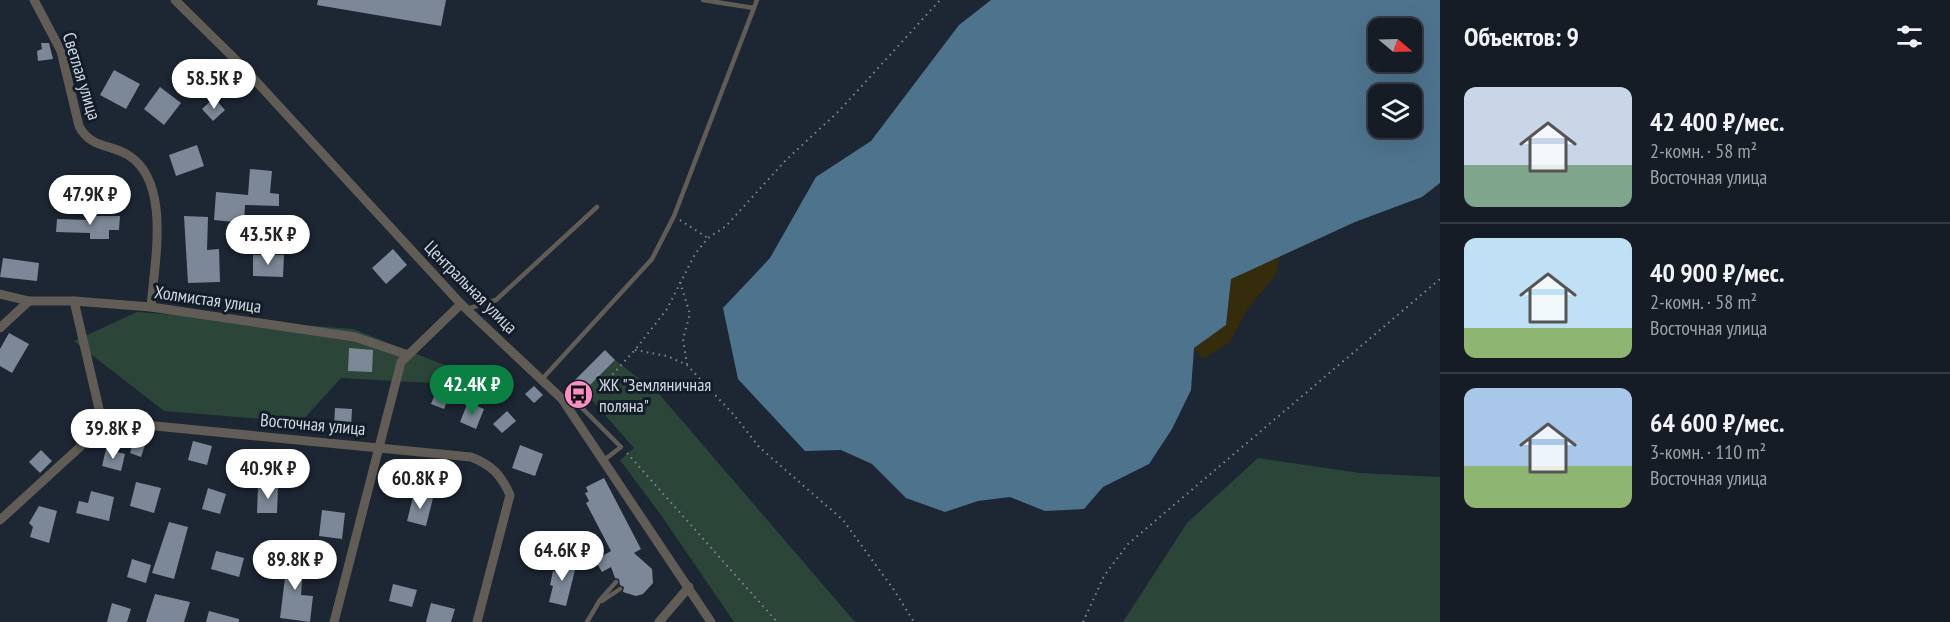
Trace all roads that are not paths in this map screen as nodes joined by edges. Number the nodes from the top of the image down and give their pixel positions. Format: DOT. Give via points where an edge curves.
graph roads {
  1 [pos="34,0"];
  2 [pos="175,0"];
  3 [pos="703,0"];
  4 [pos="757,0"];
  5 [pos="754,8"];
  6 [pos="597,207"];
  7 [pos="0,294"];
  8 [pos="29,301"];
  9 [pos="74,301"];
  10 [pos="464,306"];
  11 [pos="151,307"];
  12 [pos="0,328"];
  13 [pos="408,355"];
  14 [pos="543,378"];
  15 [pos="562,399"];
  16 [pos="103,426"];
  17 [pos="380,446"];
  18 [pos="604,460"];
  19 [pos="0,520"];
  20 [pos="616,582"];
  21 [pos="689,587"];
  22 [pos="620,588"];
  23 [pos="594,610"];
  24 [pos="334,622"];
  25 [pos="477,622"];
  26 [pos="587,622"];
  27 [pos="659,622"];
  28 [pos="711,622"];
  1 -- 11 [label="street, Светлая улица" via="61,51 84,136 129,155 144,171 156,194"];
  2 -- 10 [label="street, Центральная улица" via="240,64"];
  3 -- 5 [label="lane"];
  4 -- 5 [label="lane"];
  5 -- 14 [label="lane" via="674,216 651,259"];
  6 -- 10 [label="lane" via="496,300"];
  7 -- 8 [label="street, Холмистая улица"];
  8 -- 9 [label="street, Холмистая улица"];
  8 -- 12 [label="street"];
  9 -- 11 [label="street, Холмистая улица"];
  9 -- 16 [label="street"];
  10 -- 13 [label="street"];
  10 -- 14 [label="street, Центральная улица"];
  11 -- 13 [label="street, Холмистая улица" via="356,337"];
  13 -- 17 [label="street" via="401,362"];
  14 -- 15 [label="street, Центральная улица"];
  15 -- 18 [label="street, Центральная улица"];
  15 -- 18 [label="lane" via="582,408 621,447"];
  16 -- 17 [label="street, Восточная улица" via="115,422"];
  16 -- 19 [label="street"];
  17 -- 24 [label="street"];
  17 -- 25 [label="street, Восточная улица" via="471,457 488,463 502,477 510,495"];
  18 -- 21 [label="street, Центральная улица"];
  20 -- 23 [label="lane"];
  21 -- 27 [label="street"];
  21 -- 28 [label="street, Центральная улица"];
  22 -- 23 [label="lane"];
  23 -- 26 [label="lane"];
}
